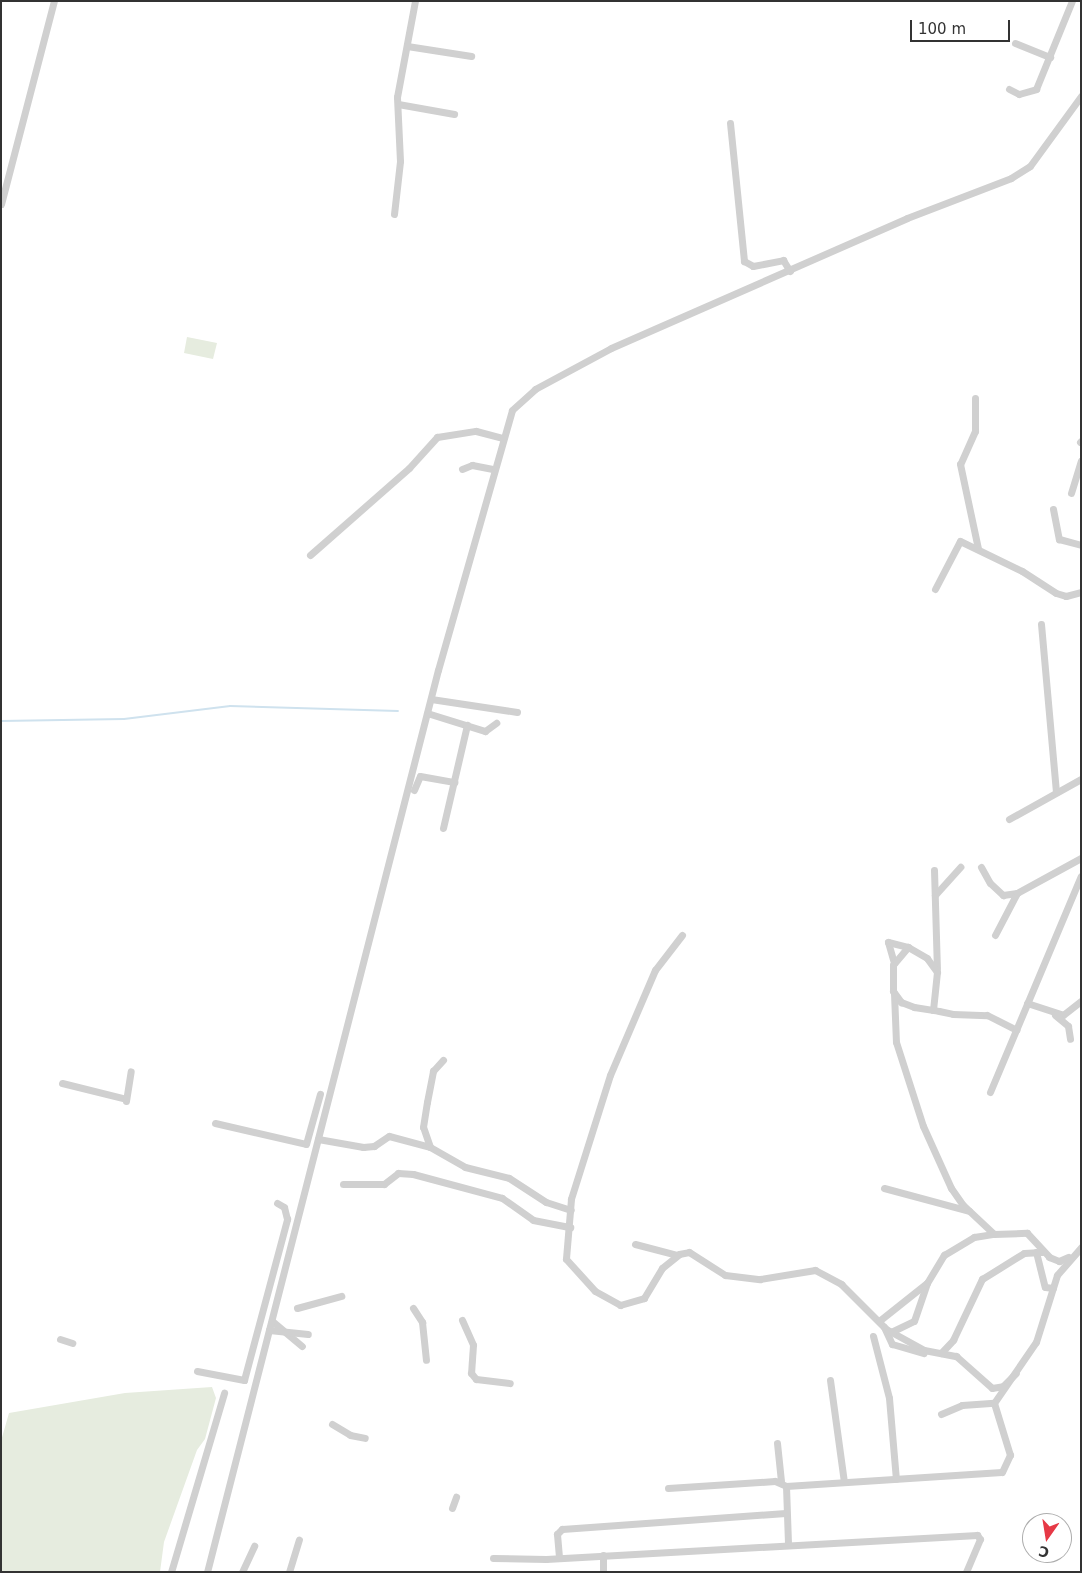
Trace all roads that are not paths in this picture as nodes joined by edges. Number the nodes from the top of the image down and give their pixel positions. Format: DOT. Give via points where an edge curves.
graph roads {
  1 [pos="54,1"];
  2 [pos="415,1"];
  3 [pos="1072,1"];
  4 [pos="1015,43"];
  5 [pos="407,46"];
  6 [pos="471,56"];
  7 [pos="1050,57"];
  8 [pos="1009,89"];
  9 [pos="1081,96"];
  10 [pos="398,104"];
  11 [pos="454,114"];
  12 [pos="730,123"];
  13 [pos="1,204"];
  14 [pos="394,214"];
  15 [pos="790,271"];
  16 [pos="975,398"];
  17 [pos="502,438"];
  18 [pos="1081,461"];
  19 [pos="462,470"];
  20 [pos="493,470"];
  21 [pos="1071,493"];
  22 [pos="1054,509"];
  23 [pos="1081,545"];
  24 [pos="978,549"];
  25 [pos="310,555"];
  26 [pos="935,589"];
  27 [pos="1081,592"];
  28 [pos="1041,624"];
  29 [pos="431,699"];
  30 [pos="517,712"];
  31 [pos="427,713"];
  32 [pos="496,723"];
  33 [pos="467,725"];
  34 [pos="1081,778"];
  35 [pos="413,779"];
  36 [pos="454,782"];
  37 [pos="414,790"];
  38 [pos="1056,792"];
  39 [pos="1010,819"];
  40 [pos="443,828"];
  41 [pos="1081,858"];
  42 [pos="960,867"];
  43 [pos="981,867"];
  44 [pos="934,870"];
  45 [pos="1081,876"];
  46 [pos="1017,893"];
  47 [pos="935,895"];
  48 [pos="1003,895"];
  49 [pos="1013,903"];
  50 [pos="682,935"];
  51 [pos="995,935"];
  52 [pos="908,946"];
  53 [pos="894,964"];
  54 [pos="937,972"];
  55 [pos="894,993"];
  56 [pos="1081,1001"];
  57 [pos="1027,1003"];
  58 [pos="933,1010"];
  59 [pos="1059,1015"];
  60 [pos="1016,1030"];
  61 [pos="1070,1039"];
  62 [pos="443,1060"];
  63 [pos="132,1071"];
  64 [pos="62,1084"];
  65 [pos="990,1092"];
  66 [pos="320,1094"];
  67 [pos="215,1123"];
  68 [pos="318,1139"];
  69 [pos="430,1147"];
  70 [pos="342,1184"];
  71 [pos="884,1188"];
  72 [pos="277,1202"];
  73 [pos="571,1210"];
  74 [pos="969,1211"];
  75 [pos="570,1227"];
  76 [pos="994,1234"];
  77 [pos="635,1244"];
  78 [pos="1081,1247"];
  79 [pos="1038,1252"];
  80 [pos="677,1255"];
  81 [pos="1071,1256"];
  82 [pos="927,1283"];
  83 [pos="1052,1288"];
  84 [pos="341,1296"];
  85 [pos="297,1308"];
  86 [pos="413,1308"];
  87 [pos="462,1320"];
  88 [pos="272,1321"];
  89 [pos="881,1324"];
  90 [pos="269,1330"];
  91 [pos="285,1332"];
  92 [pos="891,1332"];
  93 [pos="308,1334"];
  94 [pos="873,1336"];
  95 [pos="60,1339"];
  96 [pos="72,1343"];
  97 [pos="302,1346"];
  98 [pos="938,1353"];
  99 [pos="426,1360"];
  100 [pos="198,1371"];
  101 [pos="1016,1373"];
  102 [pos="830,1380"];
  103 [pos="510,1383"];
  104 [pos="1000,1387"];
  105 [pos="224,1394"];
  106 [pos="1000,1396"];
  107 [pos="994,1402"];
  108 [pos="941,1414"];
  109 [pos="332,1424"];
  110 [pos="365,1438"];
  111 [pos="777,1443"];
  112 [pos="896,1479"];
  113 [pos="844,1482"];
  114 [pos="783,1483"];
  115 [pos="668,1488"];
  116 [pos="456,1497"];
  117 [pos="452,1508"];
  118 [pos="785,1513"];
  119 [pos="299,1540"];
  120 [pos="788,1544"];
  121 [pos="254,1546"];
  122 [pos="603,1555"];
  123 [pos="559,1557"];
  124 [pos="493,1558"];
  125 [pos="171,1572"];
  126 [pos="207,1572"];
  127 [pos="242,1572"];
  128 [pos="290,1572"];
  129 [pos="603,1572"];
  130 [pos="966,1572"];
  1 -- 13 [label="street"];
  2 -- 5 [label="street"];
  3 -- 7 [label="street"];
  4 -- 7 [label="street"];
  5 -- 6 [label="street"];
  5 -- 10 [label="street"];
  7 -- 8 [label="street" via="1034,92 1020,94"];
  9 -- 15 [label="street" via="1022,172"];
  10 -- 11 [label="street"];
  10 -- 14 [label="street" via="400,160"];
  12 -- 15 [label="street" via="744,261 753,266 783,260"];
  15 -- 17 [label="street" via="610,348 535,389 512,410"];
  16 -- 24 [label="street" via="975,431 960,464"];
  17 -- 20 [label="street"];
  17 -- 25 [label="street" via="476,430 437,437 371,503"];
  18 -- 21 [label="street"];
  19 -- 20 [label="street" via="472,464"];
  20 -- 29 [label="street"];
  22 -- 23 [label="street" via="1059,539"];
  24 -- 26 [label="street" via="957,542"];
  24 -- 27 [label="street" via="1056,593 1066,596"];
  28 -- 38 [label="street"];
  29 -- 30 [label="street"];
  29 -- 31 [label="street"];
  31 -- 33 [label="street"];
  31 -- 35 [label="street"];
  32 -- 33 [label="street" via="490,730"];
  33 -- 36 [label="street"];
  34 -- 38 [label="street"];
  35 -- 36 [label="street" via="431,776"];
  35 -- 37 [label="street"];
  35 -- 68 [label="street"];
  36 -- 40 [label="street"];
  38 -- 39 [label="street"];
  41 -- 46 [label="street"];
  42 -- 47 [label="street"];
  43 -- 48 [label="street" via="990,883"];
  44 -- 47 [label="street"];
  45 -- 57 [label="street"];
  46 -- 48 [label="street"];
  46 -- 49 [label="street"];
  47 -- 54 [label="street"];
  48 -- 49 [label="street"];
  49 -- 51 [label="street"];
  50 -- 73 [label="street" via="655,970 627,1029 601,1101 571,1199"];
  52 -- 53 [label="street"];
  52 -- 53 [label="street" via="888,942"];
  52 -- 54 [label="street" via="927,958"];
  53 -- 55 [label="street"];
  54 -- 58 [label="street"];
  55 -- 58 [label="street" via="906,1005"];
  55 -- 74 [label="street" via="896,1042 923,1126 951,1188"];
  56 -- 59 [label="street"];
  57 -- 59 [label="street"];
  57 -- 60 [label="street"];
  58 -- 60 [label="street" via="987,1015"];
  59 -- 61 [label="street" via="1068,1026"];
  60 -- 65 [label="street"];
  62 -- 69 [label="street" via="433,1071 423,1127"];
  63 -- 64 [label="street" via="126,1100"];
  66 -- 67 [label="street" via="306,1144"];
  68 -- 69 [label="street" via="374,1146 389,1136"];
  68 -- 88 [label="street"];
  69 -- 73 [label="street" via="465,1166 509,1178 546,1202"];
  70 -- 75 [label="street" via="384,1184 398,1173 413,1174 502,1198 533,1220"];
  71 -- 74 [label="street"];
  72 -- 100 [label="street" via="284,1207 287,1219 244,1380"];
  73 -- 75 [label="street"];
  74 -- 76 [label="street"];
  75 -- 80 [label="street" via="566,1259 595,1291 620,1305 644,1298 662,1268"];
  76 -- 79 [label="street" via="1027,1233"];
  76 -- 82 [label="street" via="974,1237 944,1255"];
  77 -- 80 [label="street"];
  78 -- 81 [label="street"];
  79 -- 81 [label="street" via="1059,1261"];
  79 -- 83 [label="street" via="1045,1287"];
  79 -- 98 [label="street" via="1017,1256 982,1279 953,1340"];
  80 -- 89 [label="street" via="689,1252 725,1275 760,1279 815,1270 841,1284"];
  81 -- 83 [label="street"];
  82 -- 89 [label="street"];
  82 -- 92 [label="street" via="914,1321"];
  83 -- 101 [label="street" via="1038,1337"];
  84 -- 85 [label="street"];
  86 -- 99 [label="street" via="422,1322"];
  87 -- 103 [label="street" via="473,1346 471,1373 476,1379"];
  88 -- 90 [label="street"];
  88 -- 91 [label="street"];
  89 -- 92 [label="street"];
  89 -- 98 [label="street" via="892,1344 900,1349"];
  90 -- 91 [label="street"];
  90 -- 126 [label="street"];
  91 -- 93 [label="street"];
  91 -- 97 [label="street"];
  92 -- 98 [label="street" via="910,1344"];
  94 -- 112 [label="street" via="889,1398"];
  95 -- 96 [label="street"];
  98 -- 104 [label="street" via="956,1356 989,1386"];
  101 -- 104 [label="street"];
  101 -- 106 [label="street"];
  102 -- 113 [label="street"];
  104 -- 106 [label="street"];
  105 -- 125 [label="street"];
  106 -- 107 [label="street"];
  107 -- 108 [label="street" via="962,1405"];
  107 -- 112 [label="street" via="1010,1455 1004,1471"];
  109 -- 110 [label="street" via="350,1435"];
  111 -- 114 [label="street"];
  112 -- 113 [label="street"];
  113 -- 114 [label="street"];
  114 -- 115 [label="street"];
  114 -- 118 [label="street"];
  116 -- 117 [label="street"];
  118 -- 120 [label="street"];
  118 -- 123 [label="street" via="562,1529 557,1534"];
  119 -- 128 [label="street"];
  120 -- 122 [label="street"];
  120 -- 130 [label="street" via="977,1535 980,1540"];
  121 -- 127 [label="street"];
  122 -- 123 [label="street"];
  122 -- 129 [label="street"];
  123 -- 124 [label="street"];
}
